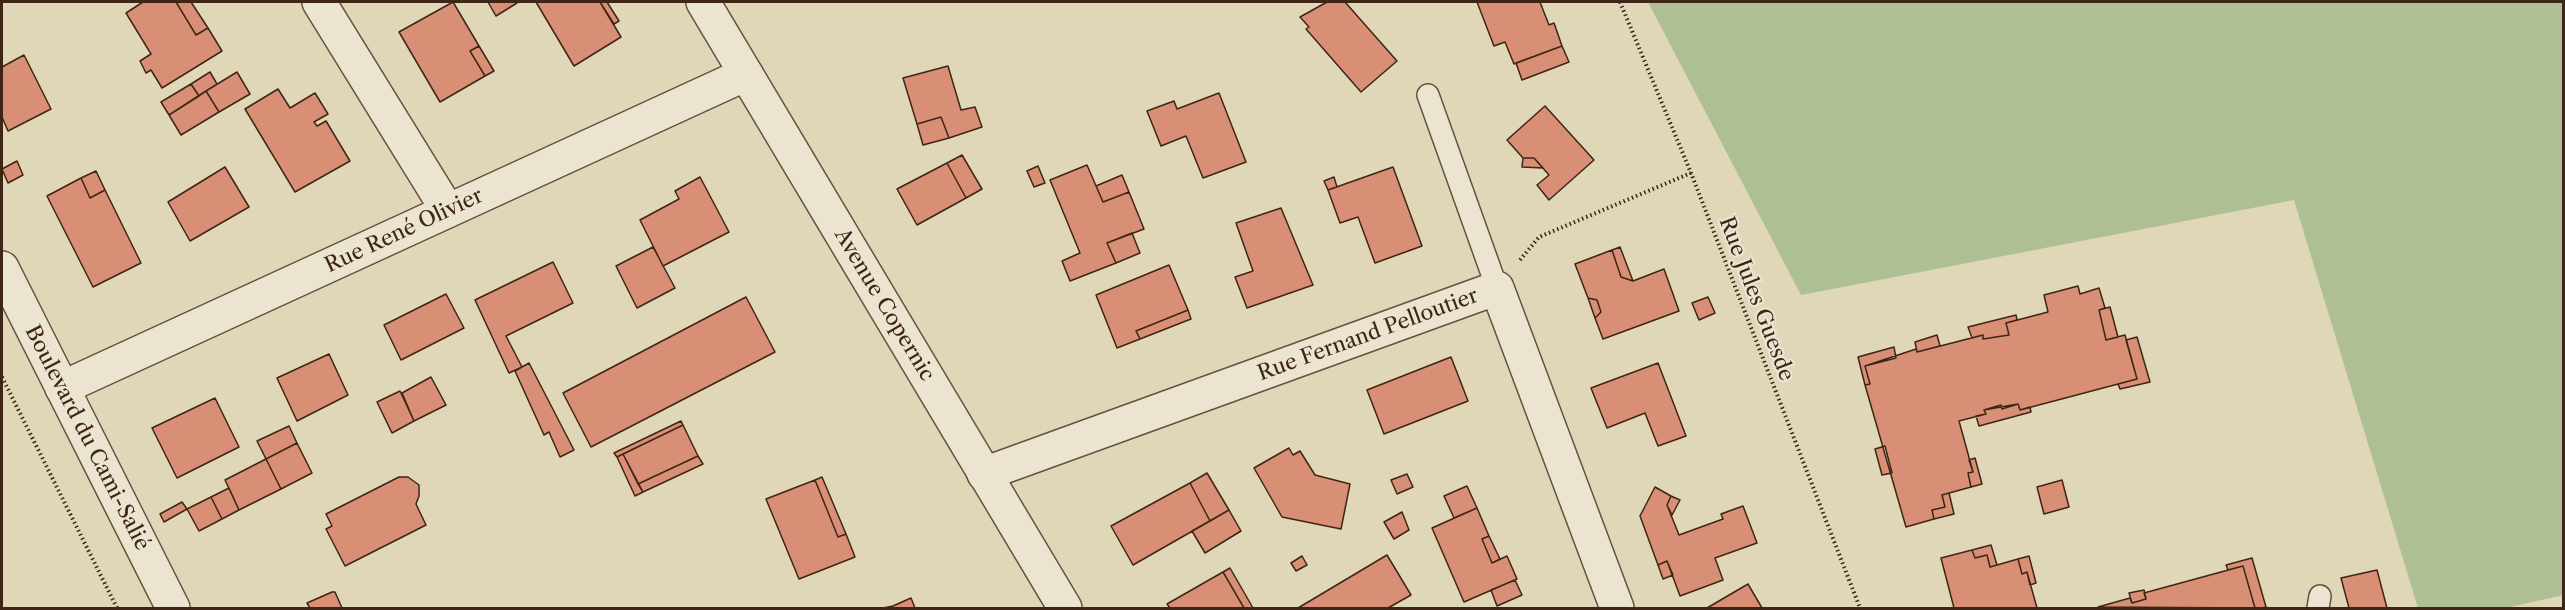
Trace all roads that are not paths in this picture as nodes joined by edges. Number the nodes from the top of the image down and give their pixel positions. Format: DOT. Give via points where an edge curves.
graph roads {
  1 [pos="319,2"];
  2 [pos="703,2"];
  3 [pos="746,74"];
  4 [pos="1428,95"];
  5 [pos="448,211"];
  6 [pos="2,268"];
  7 [pos="1497,288"];
  8 [pos="62,388"];
  9 [pos="984,474"];
  10 [pos="173,609"];
  11 [pos="1065,609"];
  12 [pos="1617,609"];
  1 -- 5 [label="street"];
  2 -- 3 [label="street, Avenue Copernic"];
  3 -- 5 [label="street, Rue René Olivier"];
  3 -- 9 [label="street, Avenue Copernic"];
  4 -- 7 [label="lane"];
  5 -- 8 [label="street, Rue René Olivier"];
  6 -- 8 [label="street, Boulevard du Cami-Salié"];
  7 -- 9 [label="street, Rue Fernand Pelloutier"];
  7 -- 12 [label="street, Rue Fernand Pelloutier"];
  8 -- 10 [label="street, Boulevard du Cami-Salié"];
  9 -- 11 [label="street, Avenue Copernic"];
}
